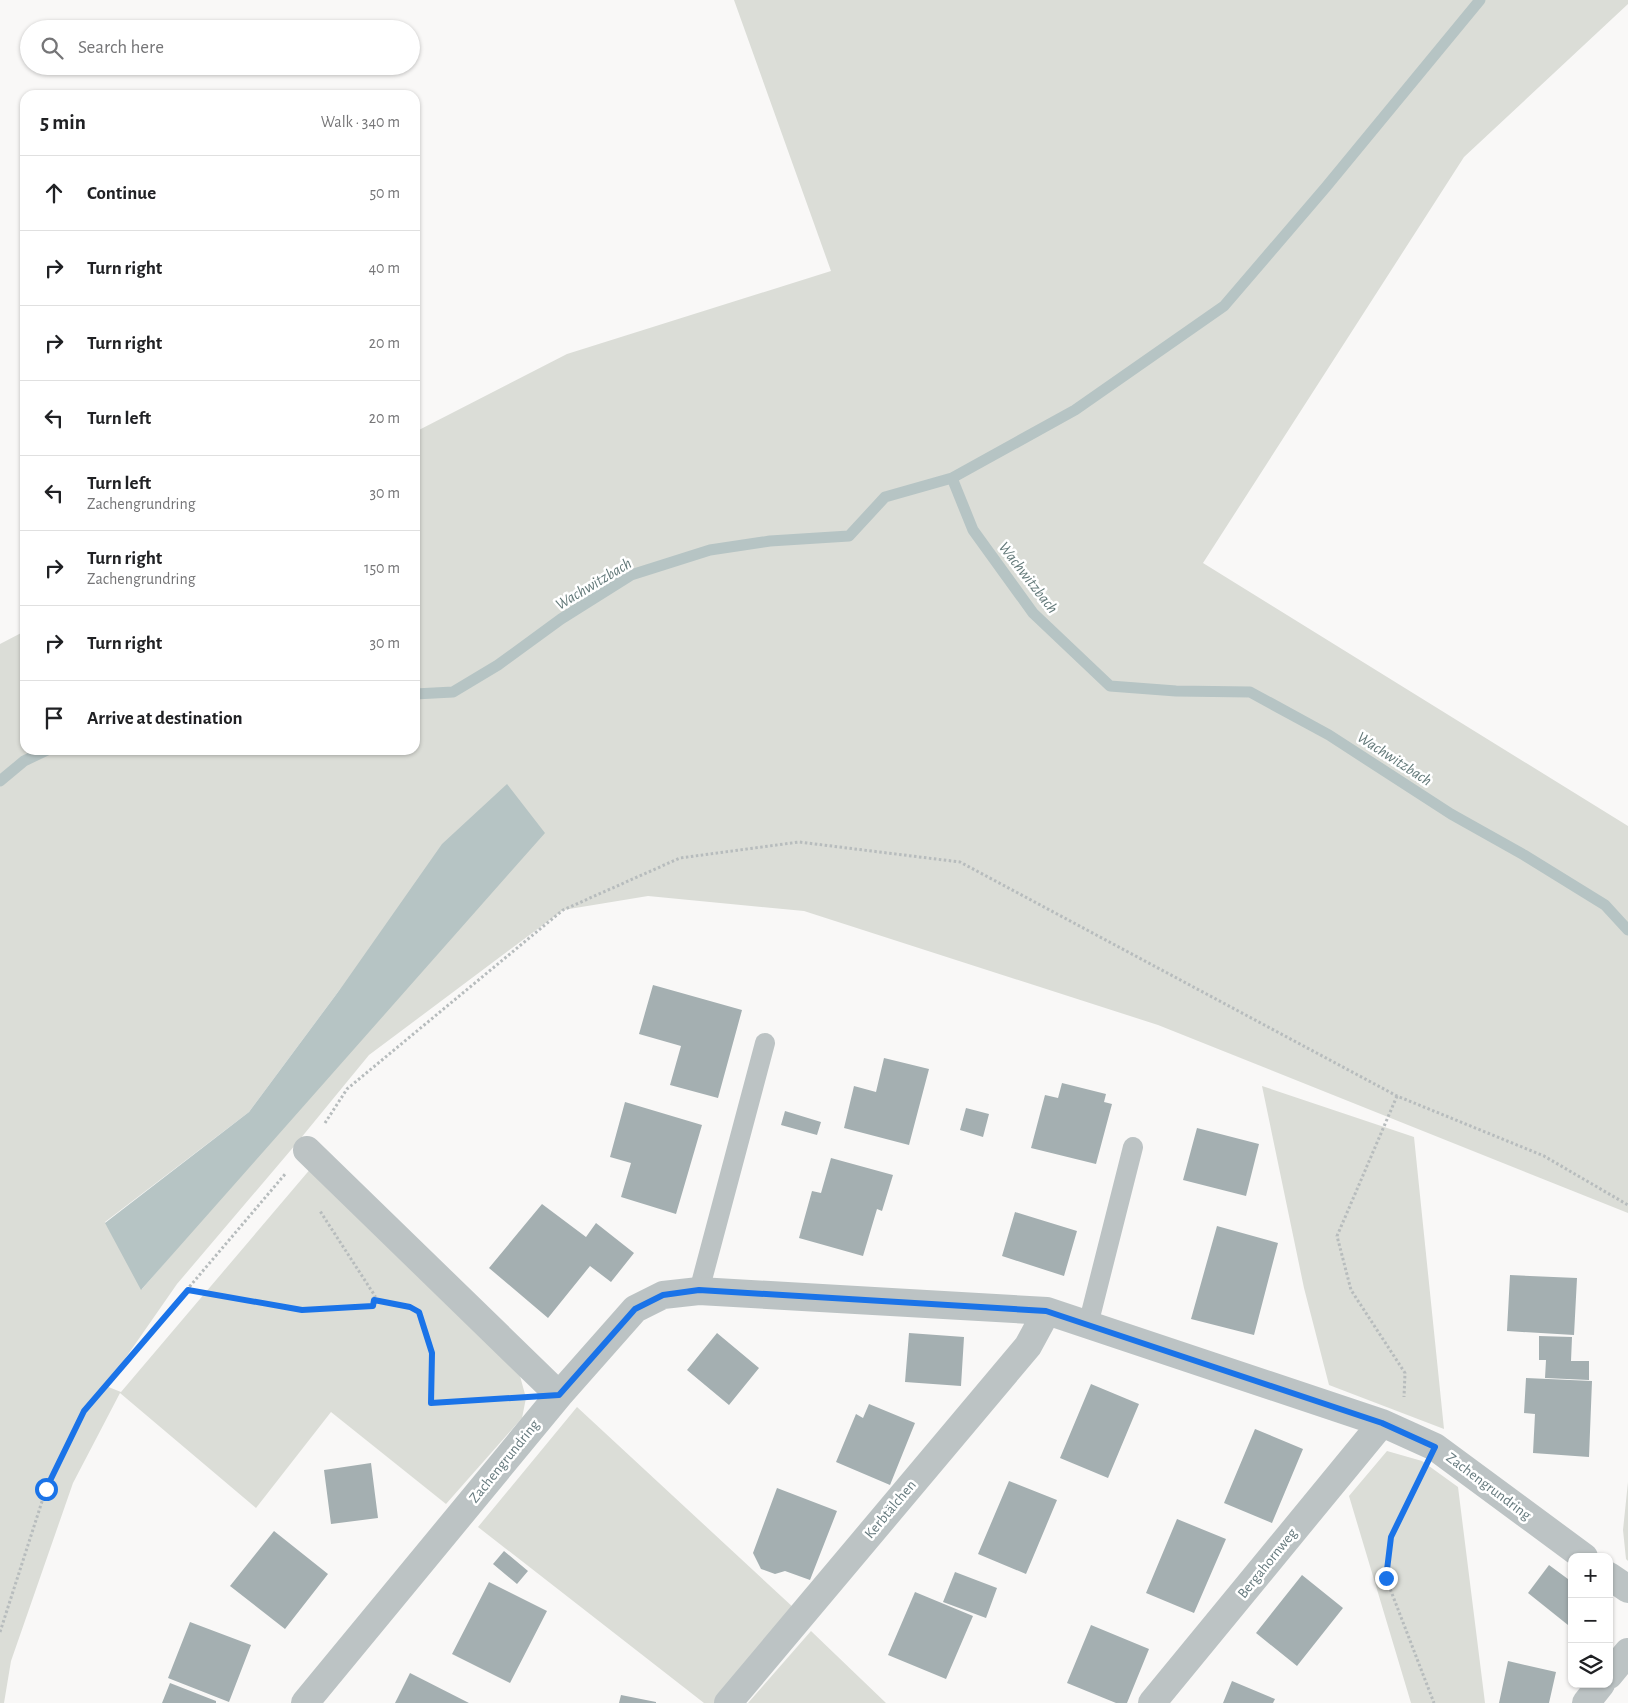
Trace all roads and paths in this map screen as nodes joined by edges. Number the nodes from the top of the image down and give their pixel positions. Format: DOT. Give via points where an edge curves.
graph roads {
  1 [pos="765,1043"];
  2 [pos="347,1088"];
  3 [pos="1398,1096"];
  4 [pos="1133,1147"];
  5 [pos="307,1150"];
  6 [pos="1628,1205"];
  7 [pos="243,1221"];
  8 [pos="360,1274"];
  9 [pos="188,1290"];
  10 [pos="699,1290"];
  11 [pos="374,1300"];
  12 [pos="1046,1311"];
  13 [pos="1088,1325"];
  14 [pos="559,1395"];
  15 [pos="1392,1428"];
  16 [pos="1435,1447"];
  17 [pos="1579,1553"];
  18 [pos="1613,1579"];
  19 [pos="1628,1589"];
  20 [pos="0,1632"];
  21 [pos="1628,1652"];
  22 [pos="1613,1670"];
  23 [pos="1598,1688"];
  24 [pos="305,1703"];
  25 [pos="728,1703"];
  26 [pos="1152,1703"];
  27 [pos="1434,1703"];
  28 [pos="1586,1703"];
  1 -- 10 [label="lane"];
  2 -- 3 [label="path" via="562,910 680,858 799,842 960,862"];
  3 -- 6 [label="path" via="1544,1156"];
  3 -- 15 [label="path" via="1337,1236 1351,1290 1405,1373"];
  4 -- 13 [label="lane"];
  5 -- 14 [label="street"];
  7 -- 9 [label="path"];
  8 -- 11 [label="path" via="375,1296"];
  9 -- 11 [label="path" via="302,1310 373,1306"];
  9 -- 20 [label="path" via="84,1411 46,1489"];
  10 -- 12 [label="street, Zachengrundring"];
  10 -- 14 [label="street, Zachengrundring" via="663,1295 635,1309"];
  11 -- 14 [label="path" via="410,1307 419,1312 432,1353 431,1403"];
  12 -- 13 [label="street, Zachengrundring"];
  12 -- 25 [label="street, Kerbtälchen" via="1028,1346"];
  13 -- 15 [label="street, Zachengrundring"];
  14 -- 24 [label="street, Zachengrundring"];
  15 -- 16 [label="street, Zachengrundring"];
  15 -- 26 [label="street, Bergahornweg"];
  16 -- 17 [label="street, Zachengrundring"];
  16 -- 27 [label="path" via="1391,1537 1386,1578"];
  18 -- 19 [label="street"];
  21 -- 22 [label="street"];
  23 -- 28 [label="street"];
}
